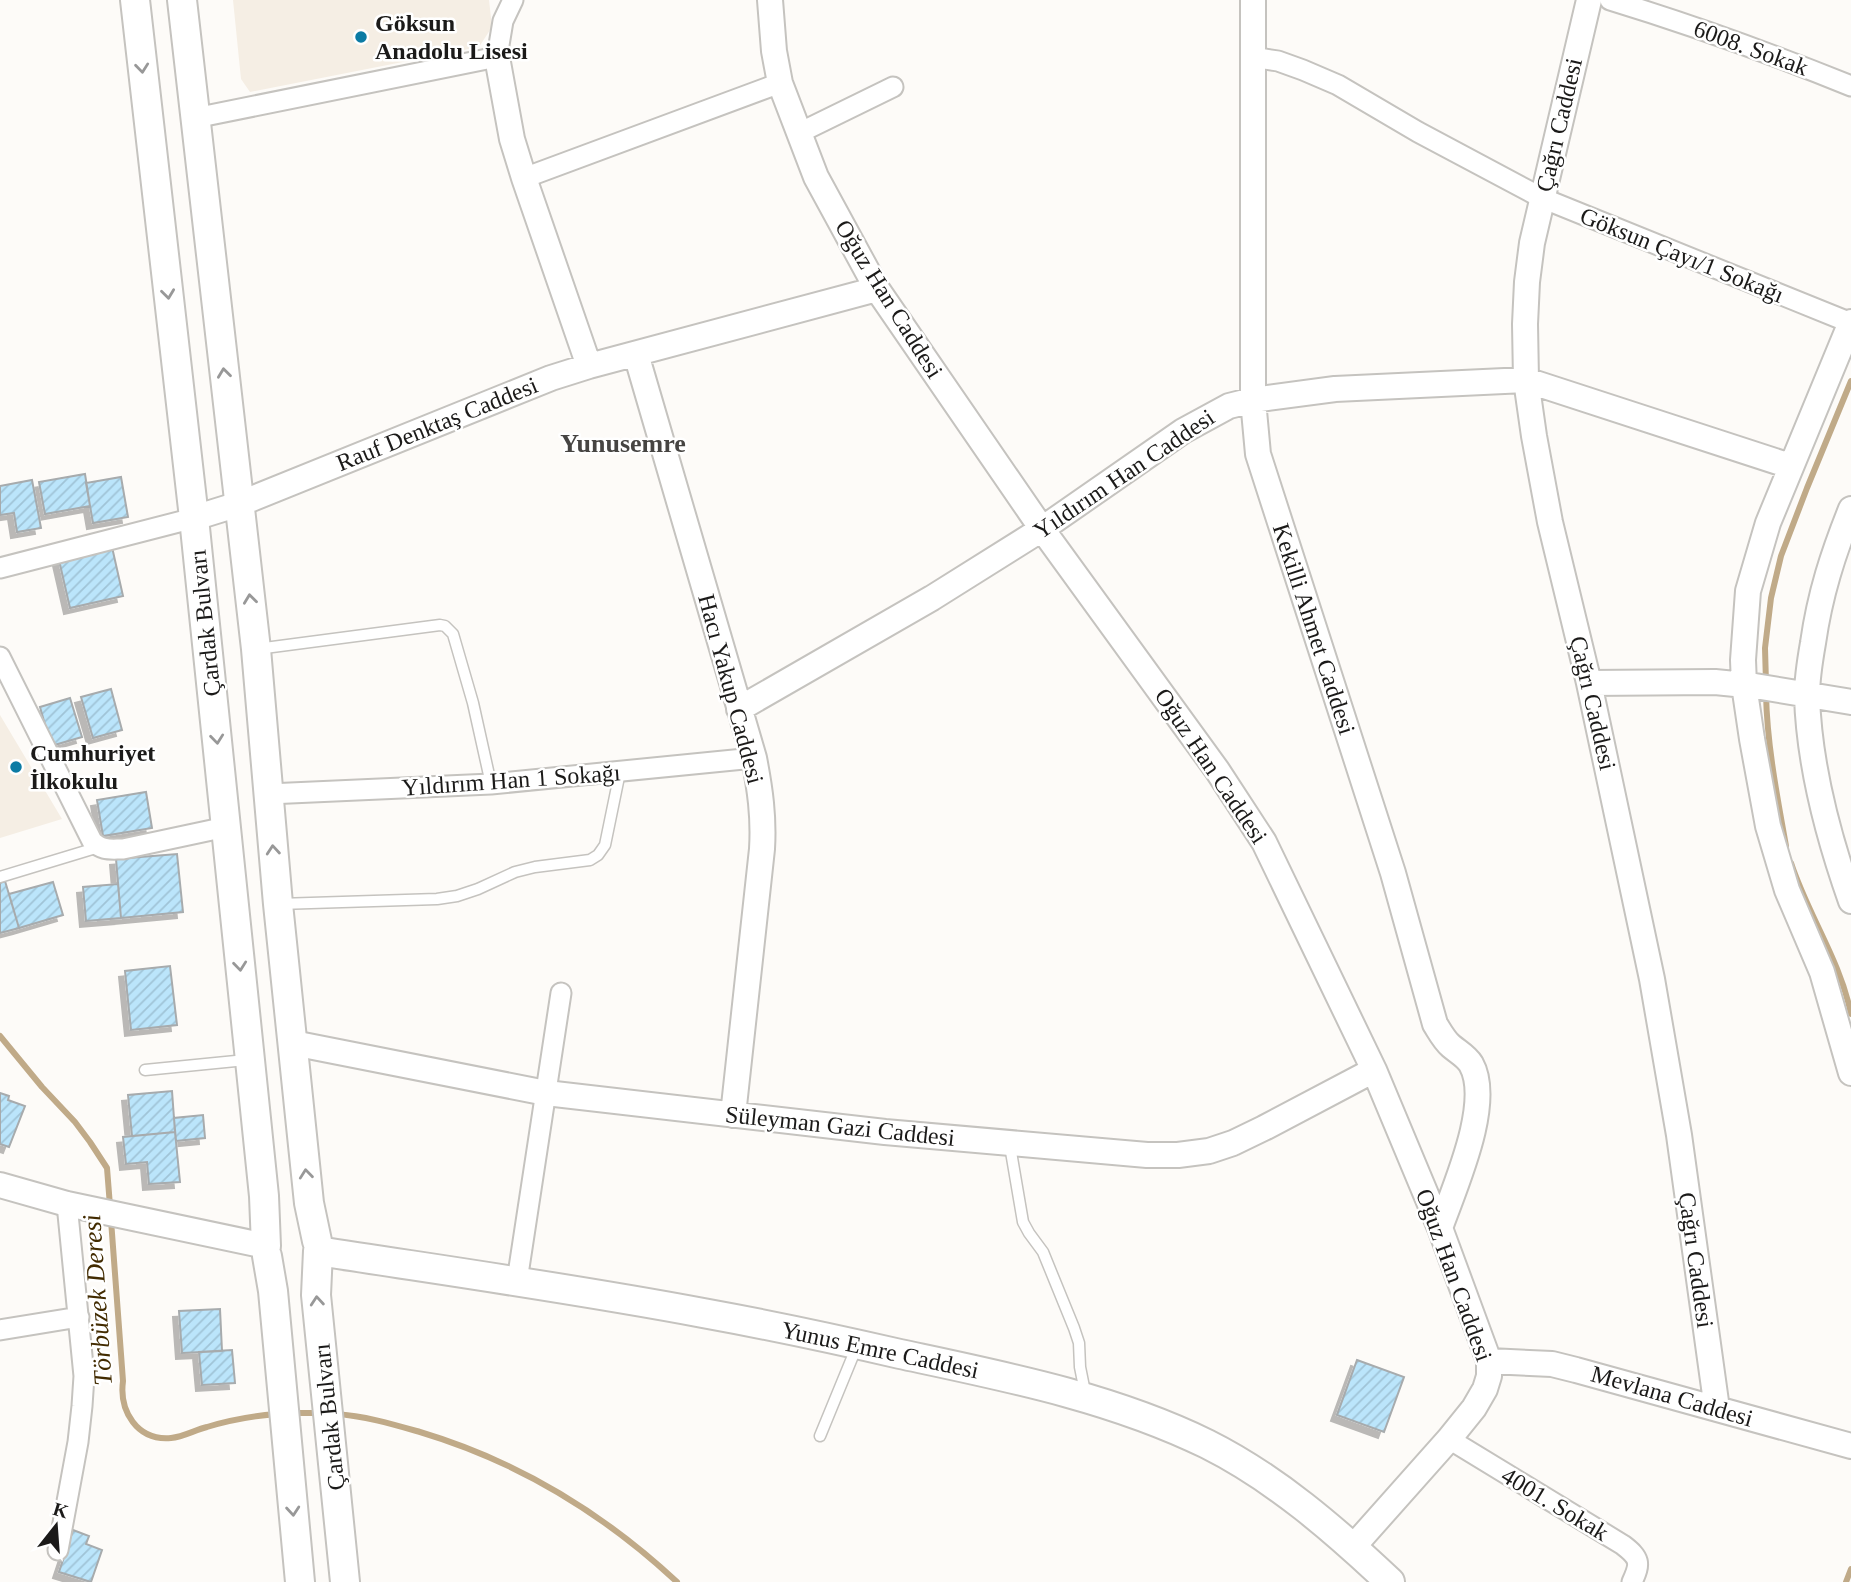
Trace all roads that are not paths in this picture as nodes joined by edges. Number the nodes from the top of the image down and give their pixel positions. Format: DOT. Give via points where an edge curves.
graph roads {
  1 [pos="135,0"];
  2 [pos="182,0"];
  3 [pos="513,0"];
  4 [pos="770,0"];
  5 [pos="1253,0"];
  6 [pos="1589,0"];
  7 [pos="1610,0"];
  8 [pos="497,57"];
  9 [pos="1252,57"];
  10 [pos="780,83"];
  11 [pos="1851,86"];
  12 [pos="893,87"];
  13 [pos="195,118"];
  14 [pos="799,133"];
  15 [pos="524,178"];
  16 [pos="1542,198"];
  17 [pos="877,289"];
  18 [pos="1851,323"];
  19 [pos="636,354"];
  20 [pos="589,366"];
  21 [pos="1526,380"];
  22 [pos="1253,400"];
  23 [pos="1790,466"];
  24 [pos="239,504"];
  25 [pos="1850,512"];
  26 [pos="194,518"];
  27 [pos="1042,529"];
  28 [pos="0,568"];
  29 [pos="256,649"];
  30 [pos="0,657"];
  31 [pos="1589,682"];
  32 [pos="1750,686"];
  33 [pos="1799,693"];
  34 [pos="1851,702"];
  35 [pos="739,709"];
  36 [pos="754,758"];
  37 [pos="620,772"];
  38 [pos="491,784"];
  39 [pos="268,794"];
  40 [pos="226,827"];
  41 [pos="99,847"];
  42 [pos="0,877"];
  43 [pos="1851,901"];
  44 [pos="278,904"];
  45 [pos="561,993"];
  46 [pos="293,1043"];
  47 [pos="249,1060"];
  48 [pos="145,1070"];
  49 [pos="1374,1070"];
  50 [pos="1851,1073"];
  51 [pos="546,1093"];
  52 [pos="733,1115"];
  53 [pos="1009,1142"];
  54 [pos="0,1185"];
  55 [pos="67,1204"];
  56 [pos="1440,1228"];
  57 [pos="318,1246"];
  58 [pos="267,1251"];
  59 [pos="517,1281"];
  60 [pos="79,1317"];
  61 [pos="0,1330"];
  62 [pos="858,1345"];
  63 [pos="1489,1361"];
  64 [pos="1086,1399"];
  65 [pos="1717,1409"];
  66 [pos="820,1436"];
  67 [pos="1449,1439"];
  68 [pos="1851,1446"];
  69 [pos="1353,1547"];
  70 [pos="58,1550"];
  71 [pos="300,1582"];
  72 [pos="345,1582"];
  73 [pos="1390,1582"];
  74 [pos="1632,1582"];
  1 -- 26 [label="main road, Çardak Bulvarı, one-way"];
  2 -- 13 [label="main road, Çardak Bulvarı"];
  3 -- 8 [label="street" via="503,21"];
  4 -- 10 [label="street, Oğuz Han Caddesi"];
  5 -- 9 [label="street, Kekilli Ahmet Caddesi"];
  6 -- 16 [label="street, Çağrı Caddesi"];
  7 -- 11 [label="street, 6008. Sokak" via="1689,24"];
  8 -- 13 [label="street"];
  8 -- 15 [label="street"];
  9 -- 16 [label="street, Göksun Çayı/1 Sokağı" via="1278,61 1338,85"];
  9 -- 22 [label="street, Kekilli Ahmet Caddesi"];
  10 -- 14 [label="street, Oğuz Han Caddesi"];
  10 -- 15 [label="street"];
  12 -- 14 [label="street"];
  24 -- 13 [label="main road, Çardak Bulvarı, one-way"];
  14 -- 17 [label="street, Oğuz Han Caddesi" via="816,177"];
  15 -- 20 [label="street"];
  16 -- 18 [label="street, Göksun Çayı/1 Sokağı"];
  16 -- 21 [label="street, Çağrı Caddesi" via="1527,282"];
  17 -- 19 [label="street, Rauf Denktaş Caddesi"];
  17 -- 27 [label="street, Oğuz Han Caddesi"];
  18 -- 23 [label="street"];
  19 -- 20 [label="street, Rauf Denktaş Caddesi"];
  19 -- 35 [label="street, Hacı Yakup Caddesi"];
  20 -- 24 [label="street, Rauf Denktaş Caddesi"];
  21 -- 22 [label="street, Yıldırım Han Caddesi" via="1335,389"];
  21 -- 23 [label="street, Yıldırım Han Caddesi"];
  21 -- 31 [label="street, Çağrı Caddesi" via="1550,522"];
  22 -- 27 [label="street, Yıldırım Han Caddesi" via="1229,406 1184,431"];
  22 -- 56 [label="street, Kekilli Ahmet Caddesi" via="1258,454 1393,873 1435,1024 1442,1037 1470,1062 1475,1074 1474,1125"];
  23 -- 32 [label="street" via="1748,590 1744,636"];
  24 -- 26 [label="street, Rauf Denktaş Caddesi"];
  29 -- 24 [label="main road, Çardak Bulvarı, one-way"];
  25 -- 33 [label="street" via="1826,576 1810,661"];
  26 -- 28 [label="street, Rauf Denktaş Caddesi"];
  26 -- 40 [label="main road, Çardak Bulvarı, one-way"];
  27 -- 35 [label="street, Yıldırım Han Caddesi"];
  27 -- 49 [label="street, Oğuz Han Caddesi" via="1264,842"];
  29 -- 38 [label="lane" via="445,626 453,634"];
  29 -- 39 [label="main road, Çardak Bulvarı"];
  30 -- 41 [label="street"];
  31 -- 32 [label="street"];
  31 -- 65 [label="street, Çağrı Caddesi" via="1652,979"];
  32 -- 33 [label="street"];
  32 -- 50 [label="street" via="1754,751 1768,826 1787,890 1822,972"];
  33 -- 34 [label="street"];
  33 -- 43 [label="street" via="1831,840"];
  35 -- 36 [label="street, Hacı Yakup Caddesi"];
  36 -- 37 [label="street, Yıldırım Han 1 Sokağı"];
  36 -- 52 [label="street, Hacı Yakup Caddesi" via="762,836"];
  37 -- 38 [label="street, Yıldırım Han 1 Sokağı"];
  37 -- 44 [label="lane" via="605,845 590,860 515,872 478,889 438,899"];
  38 -- 39 [label="street, Yıldırım Han 1 Sokağı"];
  44 -- 39 [label="main road, Çardak Bulvarı, one-way"];
  40 -- 41 [label="street" via="123,849"];
  40 -- 47 [label="main road, Çardak Bulvarı, one-way"];
  41 -- 42 [label="lane"];
  44 -- 46 [label="main road, Çardak Bulvarı"];
  45 -- 51 [label="street"];
  46 -- 51 [label="street, Süleyman Gazi Caddesi"];
  57 -- 46 [label="main road, Çardak Bulvarı, one-way" via="309,1203"];
  47 -- 48 [label="lane"];
  47 -- 58 [label="main road, Çardak Bulvarı"];
  49 -- 53 [label="street, Süleyman Gazi Caddesi" via="1264,1128 1209,1151 1147,1155"];
  49 -- 56 [label="street, Oğuz Han Caddesi"];
  51 -- 52 [label="street, Süleyman Gazi Caddesi"];
  51 -- 59 [label="street"];
  52 -- 53 [label="street, Süleyman Gazi Caddesi"];
  53 -- 64 [label="lane" via="1023,1222 1043,1252 1074,1328"];
  54 -- 55 [label="street"];
  55 -- 58 [label="street"];
  55 -- 60 [label="street"];
  56 -- 63 [label="street, Oğuz Han Caddesi"];
  57 -- 58 [label="main road" via="309,1269 295,1274 272,1265"];
  57 -- 58 [label="main road" via="305,1225 290,1222 269,1236"];
  57 -- 59 [label="main road, Yunus Emre Caddesi"];
  72 -- 57 [label="main road, Çardak Bulvarı, one-way" via="316,1295"];
  58 -- 71 [label="main road, Çardak Bulvarı, one-way"];
  59 -- 62 [label="main road, Yunus Emre Caddesi"];
  60 -- 61 [label="street"];
  60 -- 70 [label="street" via="82,1406"];
  62 -- 64 [label="main road, Yunus Emre Caddesi"];
  62 -- 66 [label="lane"];
  63 -- 65 [label="street, Mevlana Caddesi" via="1564,1367"];
  63 -- 67 [label="street, Oğuz Han Caddesi" via="1485,1389"];
  64 -- 69 [label="main road, Yunus Emre Caddesi" via="1209,1445 1280,1490"];
  65 -- 68 [label="street, Mevlana Caddesi"];
  67 -- 69 [label="street, Oğuz Han Caddesi"];
  67 -- 74 [label="street, 4001. Sokak" via="1629,1549 1638,1562"];
  69 -- 73 [label="main road, Yunus Emre Caddesi"];
}
